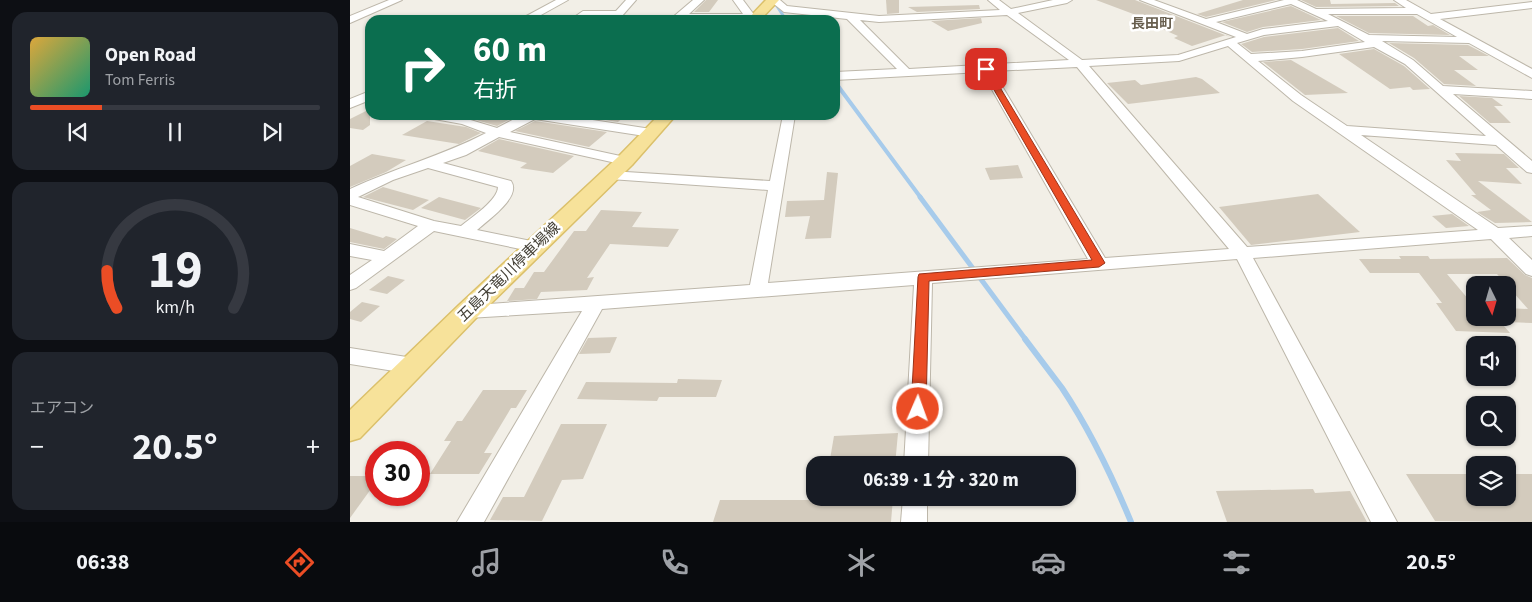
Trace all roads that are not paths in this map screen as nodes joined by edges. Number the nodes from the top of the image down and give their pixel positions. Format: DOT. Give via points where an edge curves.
graph roads {
  1 [pos="397,0"];
  2 [pos="563,0"];
  3 [pos="631,0"];
  4 [pos="699,0"];
  5 [pos="738,0"];
  6 [pos="994,0"];
  7 [pos="1067,0"];
  8 [pos="1145,0"];
  9 [pos="1399,0"];
  10 [pos="1291,1"];
  11 [pos="1532,5"];
  12 [pos="763,10"];
  13 [pos="1316,11"];
  14 [pos="1419,11"];
  15 [pos="1010,12"];
  16 [pos="534,15"];
  17 [pos="582,15"];
  18 [pos="682,15"];
  19 [pos="716,15"];
  20 [pos="850,16"];
  21 [pos="1430,17"];
  22 [pos="350,20"];
  23 [pos="1205,22"];
  24 [pos="1340,24"];
  25 [pos="1275,30"];
  26 [pos="1246,37"];
  27 [pos="1373,40"];
  28 [pos="1471,40"];
  29 [pos="1230,43"];
  30 [pos="1316,52"];
  31 [pos="1248,58"];
  32 [pos="1081,64"];
  33 [pos="986,69"];
  34 [pos="908,73"];
  35 [pos="1532,74"];
  36 [pos="840,76"];
  37 [pos="1439,89"];
  38 [pos="1532,95"];
  39 [pos="460,120"];
  40 [pos="524,120"];
  41 [pos="566,120"];
  42 [pos="663,120"];
  43 [pos="788,120"];
  44 [pos="1344,130"];
  45 [pos="498,133"];
  46 [pos="651,133"];
  47 [pos="1497,141"];
  48 [pos="429,164"];
  49 [pos="617,168"];
  50 [pos="1532,169"];
  51 [pos="777,186"];
  52 [pos="350,195"];
  53 [pos="350,200"];
  54 [pos="431,225"];
  55 [pos="1532,231"];
  56 [pos="464,232"];
  57 [pos="1494,233"];
  58 [pos="535,247"];
  59 [pos="350,250"];
  60 [pos="1242,253"];
  61 [pos="387,257"];
  62 [pos="1099,263"];
  63 [pos="1532,270"];
  64 [pos="924,277"];
  65 [pos="350,284"];
  66 [pos="758,290"];
  67 [pos="596,303"];
  68 [pos="468,311"];
  69 [pos="350,356"];
  70 [pos="413,366"];
  71 [pos="350,429"];
  72 [pos="916,456"];
  73 [pos="915,506"];
  74 [pos="470,522"];
  75 [pos="914,522"];
  76 [pos="1384,522"];
  1 -- 22 [label="street"];
  2 -- 16 [label="street"];
  3 -- 17 [label="street" via="619,14"];
  4 -- 18 [label="street"];
  5 -- 12 [label="street"];
  6 -- 15 [label="street"];
  7 -- 15 [label="street"];
  8 -- 23 [label="street"];
  9 -- 14 [label="street"];
  10 -- 13 [label="street"];
  10 -- 23 [label="street"];
  11 -- 21 [label="street"];
  12 -- 19 [label="street"];
  12 -- 20 [label="street"];
  13 -- 14 [label="street"];
  13 -- 24 [label="street"];
  14 -- 21 [label="street"];
  15 -- 20 [label="street" via="878,18"];
  15 -- 32 [label="street"];
  20 -- 34 [label="street"];
  21 -- 28 [label="street"];
  23 -- 26 [label="street"];
  24 -- 25 [label="street"];
  24 -- 27 [label="street"];
  25 -- 26 [label="street"];
  25 -- 30 [label="street"];
  26 -- 29 [label="street"];
  27 -- 28 [label="street"];
  27 -- 30 [label="street"];
  27 -- 37 [label="street" via="1409,62"];
  28 -- 35 [label="street"];
  29 -- 31 [label="street"];
  29 -- 32 [label="street" via="1179,58"];
  30 -- 31 [label="street"];
  31 -- 44 [label="street" via="1297,98"];
  32 -- 33 [label="street"];
  32 -- 60 [label="street"];
  33 -- 34 [label="street"];
  33 -- 62 [label="street"];
  34 -- 36 [label="street"];
  37 -- 38 [label="street"];
  37 -- 47 [label="street"];
  39 -- 45 [label="street"];
  40 -- 45 [label="street"];
  41 -- 46 [label="street"];
  42 -- 46 [label="main road, 五島天竜川停車場線"];
  43 -- 51 [label="street"];
  44 -- 47 [label="street"];
  44 -- 57 [label="street"];
  45 -- 48 [label="street"];
  45 -- 49 [label="street"];
  46 -- 49 [label="main road, 五島天竜川停車場線"];
  47 -- 50 [label="street"];
  48 -- 52 [label="street" via="388,177"];
  48 -- 56 [label="street" via="506,184 506,192 497,204"];
  49 -- 51 [label="street"];
  49 -- 58 [label="main road, 五島天竜川停車場線"];
  51 -- 66 [label="street"];
  53 -- 54 [label="street"];
  54 -- 56 [label="street"];
  54 -- 61 [label="street"];
  55 -- 57 [label="street"];
  56 -- 58 [label="street"];
  57 -- 60 [label="street"];
  57 -- 63 [label="street"];
  58 -- 68 [label="main road, 五島天竜川停車場線"];
  59 -- 61 [label="street"];
  60 -- 62 [label="street"];
  60 -- 76 [label="street"];
  61 -- 65 [label="street"];
  62 -- 64 [label="street"];
  64 -- 66 [label="street"];
  64 -- 72 [label="street"];
  66 -- 67 [label="street"];
  67 -- 68 [label="street"];
  67 -- 74 [label="street"];
  68 -- 70 [label="main road, 五島天竜川停車場線"];
  69 -- 70 [label="street"];
  70 -- 71 [label="main road, 五島天竜川停車場線"];
  73 -- 75 [label="street"];
}
